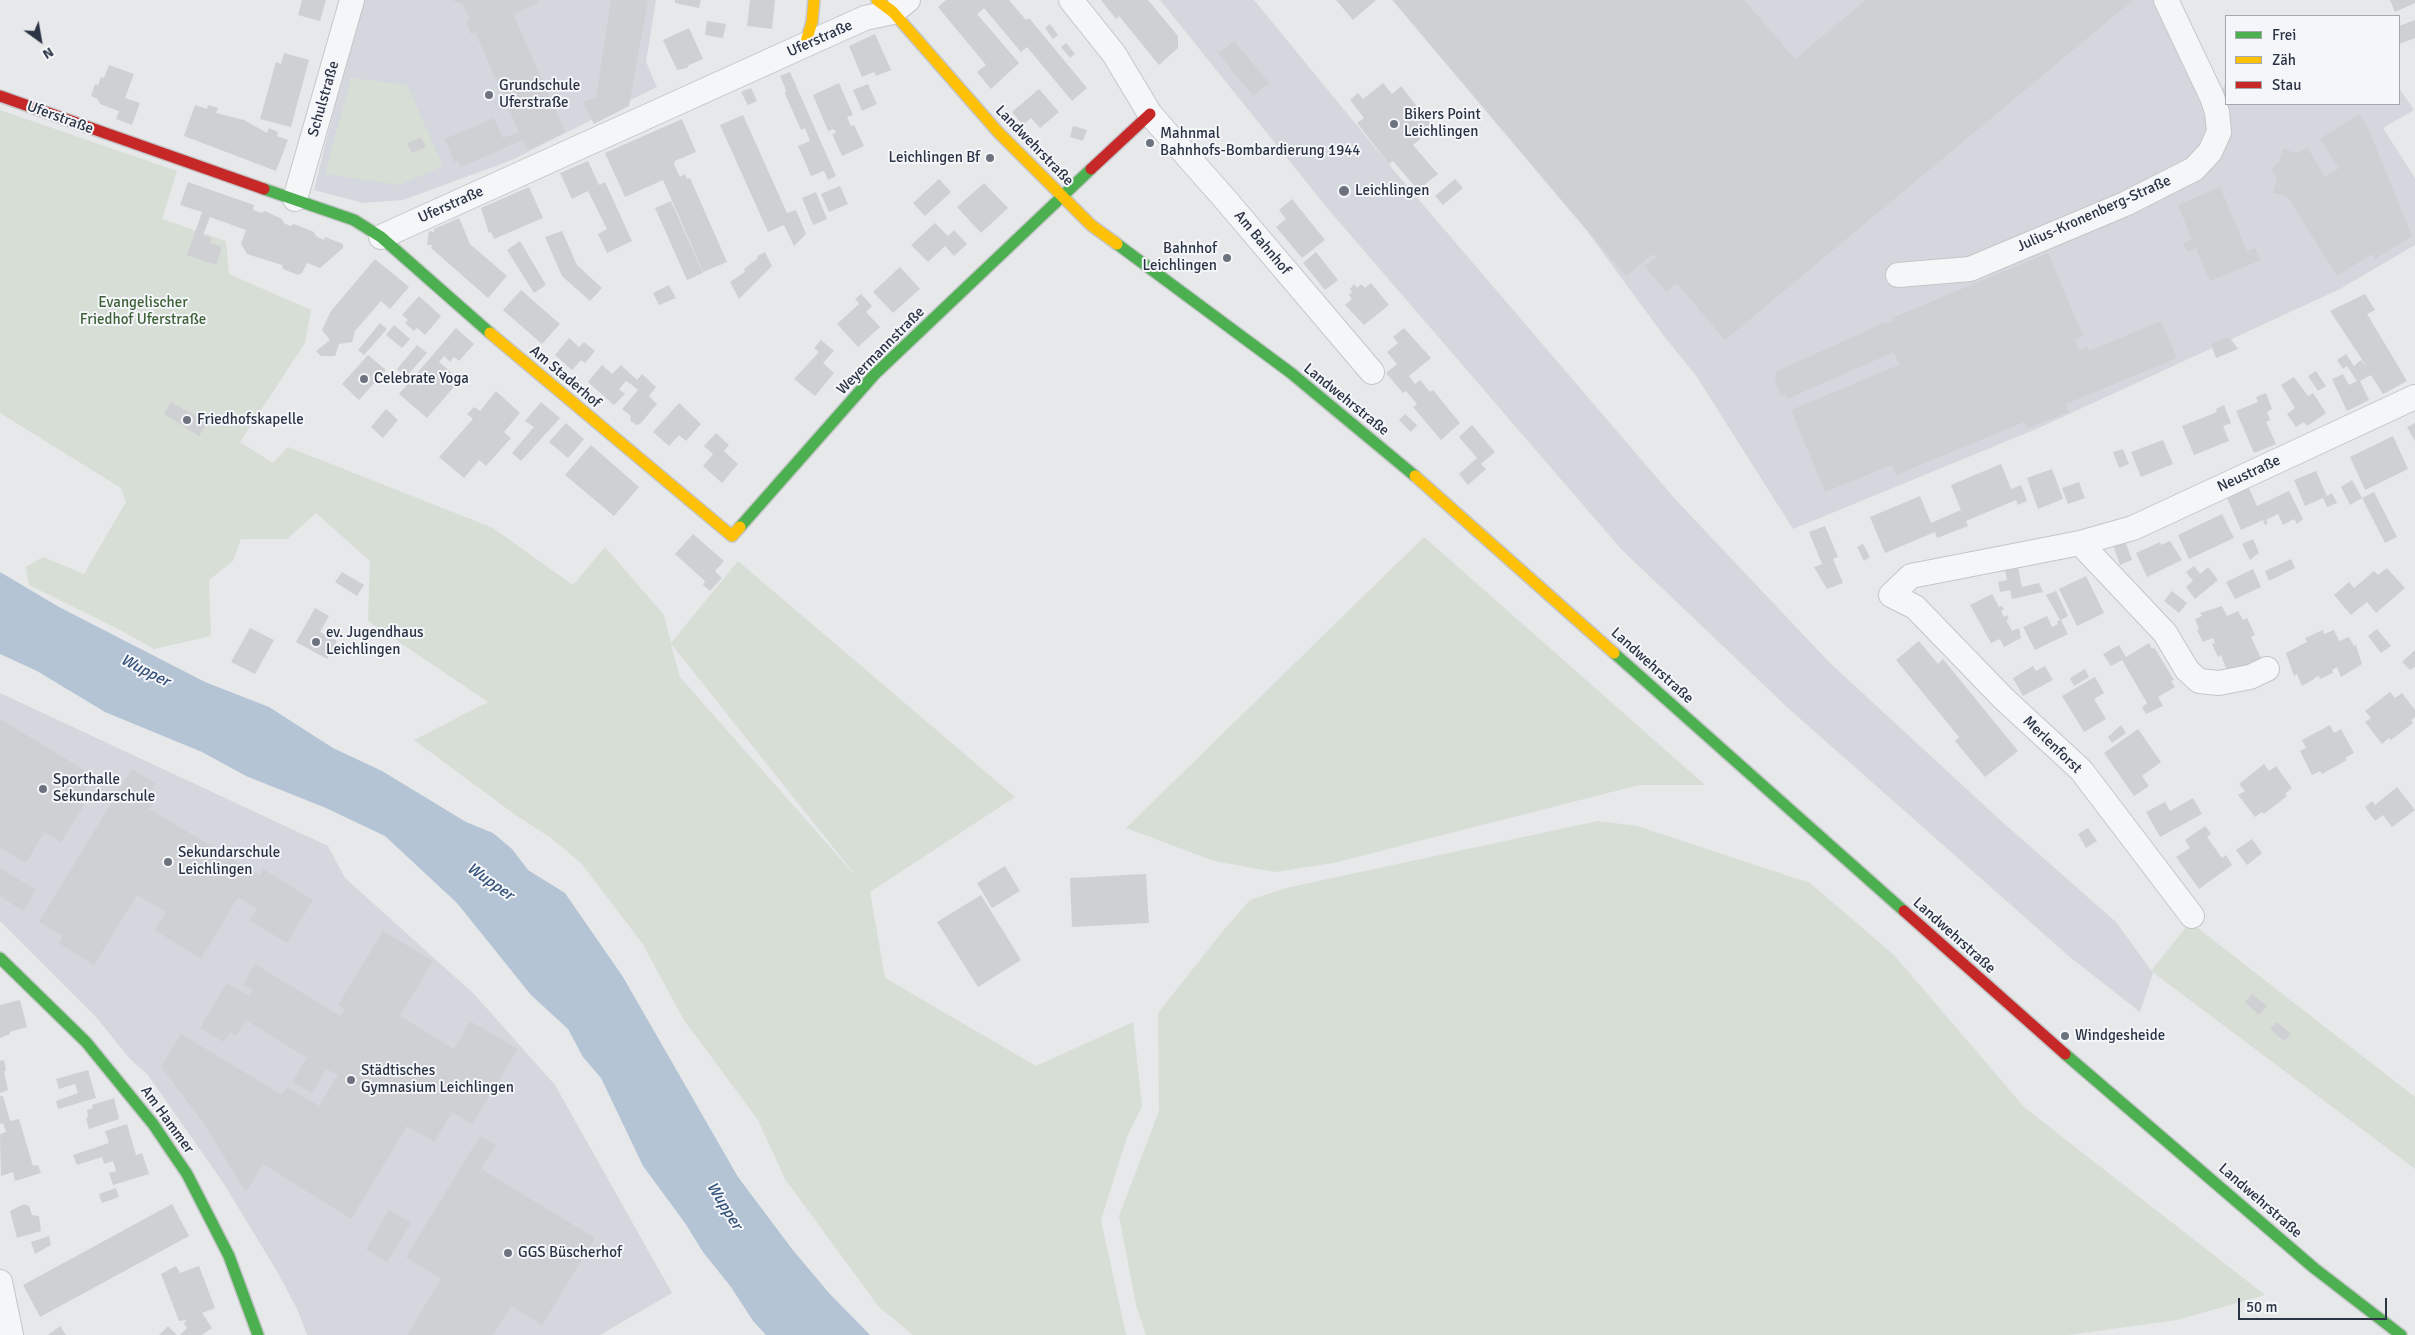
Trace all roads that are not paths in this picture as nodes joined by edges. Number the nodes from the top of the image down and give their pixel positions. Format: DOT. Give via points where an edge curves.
graph roads {
  1 [pos="352,0"];
  2 [pos="814,0"];
  3 [pos="1071,0"];
  4 [pos="2166,0"];
  5 [pos="893,4"];
  6 [pos="805,45"];
  7 [pos="0,96"];
  8 [pos="1150,114"];
  9 [pos="1062,197"];
  10 [pos="295,199"];
  11 [pos="381,237"];
  12 [pos="1898,275"];
  13 [pos="1372,372"];
  14 [pos="2415,397"];
  15 [pos="732,536"];
  16 [pos="2080,543"];
  17 [pos="1891,595"];
  18 [pos="2267,669"];
  19 [pos="2192,916"];
  20 [pos="0,958"];
  21 [pos="0,1282"];
  22 [pos="11,1335"];
  23 [pos="258,1335"];
  24 [pos="2401,1335"];
  1 -- 10 [label="street, Schulstraße"];
  2 -- 6 [label="main road"];
  3 -- 8 [label="street, Am Bahnhof" via="1114,54"];
  4 -- 12 [label="street, Julius-Kronenberg-Straße" via="2217,112 2219,132 2210,152 2194,169 2125,204 1970,268"];
  5 -- 6 [label="street, Uferstraße"];
  5 -- 9 [label="main road, Landwehrstraße" via="998,132"];
  6 -- 11 [label="street, Uferstraße"];
  7 -- 10 [label="main road, Uferstraße"];
  8 -- 9 [label="main road"];
  8 -- 13 [label="street, Am Bahnhof"];
  9 -- 15 [label="main road, Weyermannstraße" via="874,375"];
  9 -- 24 [label="main road, Landwehrstraße" via="1091,225 1291,374 1410,472 2056,1047 2314,1268"];
  10 -- 11 [label="main road, Uferstraße" via="354,220"];
  11 -- 15 [label="main road, Am Staderhof" via="506,347"];
  14 -- 16 [label="street, Neustraße" via="2133,528"];
  16 -- 17 [label="street, Neustraße" via="1911,576"];
  16 -- 18 [label="street" via="2165,633 2187,670 2199,681 2219,683 2250,677"];
  17 -- 19 [label="street, Merlenforst" via="1915,606 2004,699 2081,770"];
  20 -- 23 [label="main road, Am Hammer" via="86,1042 153,1124 187,1174 229,1256"];
  21 -- 22 [label="street"];
}
